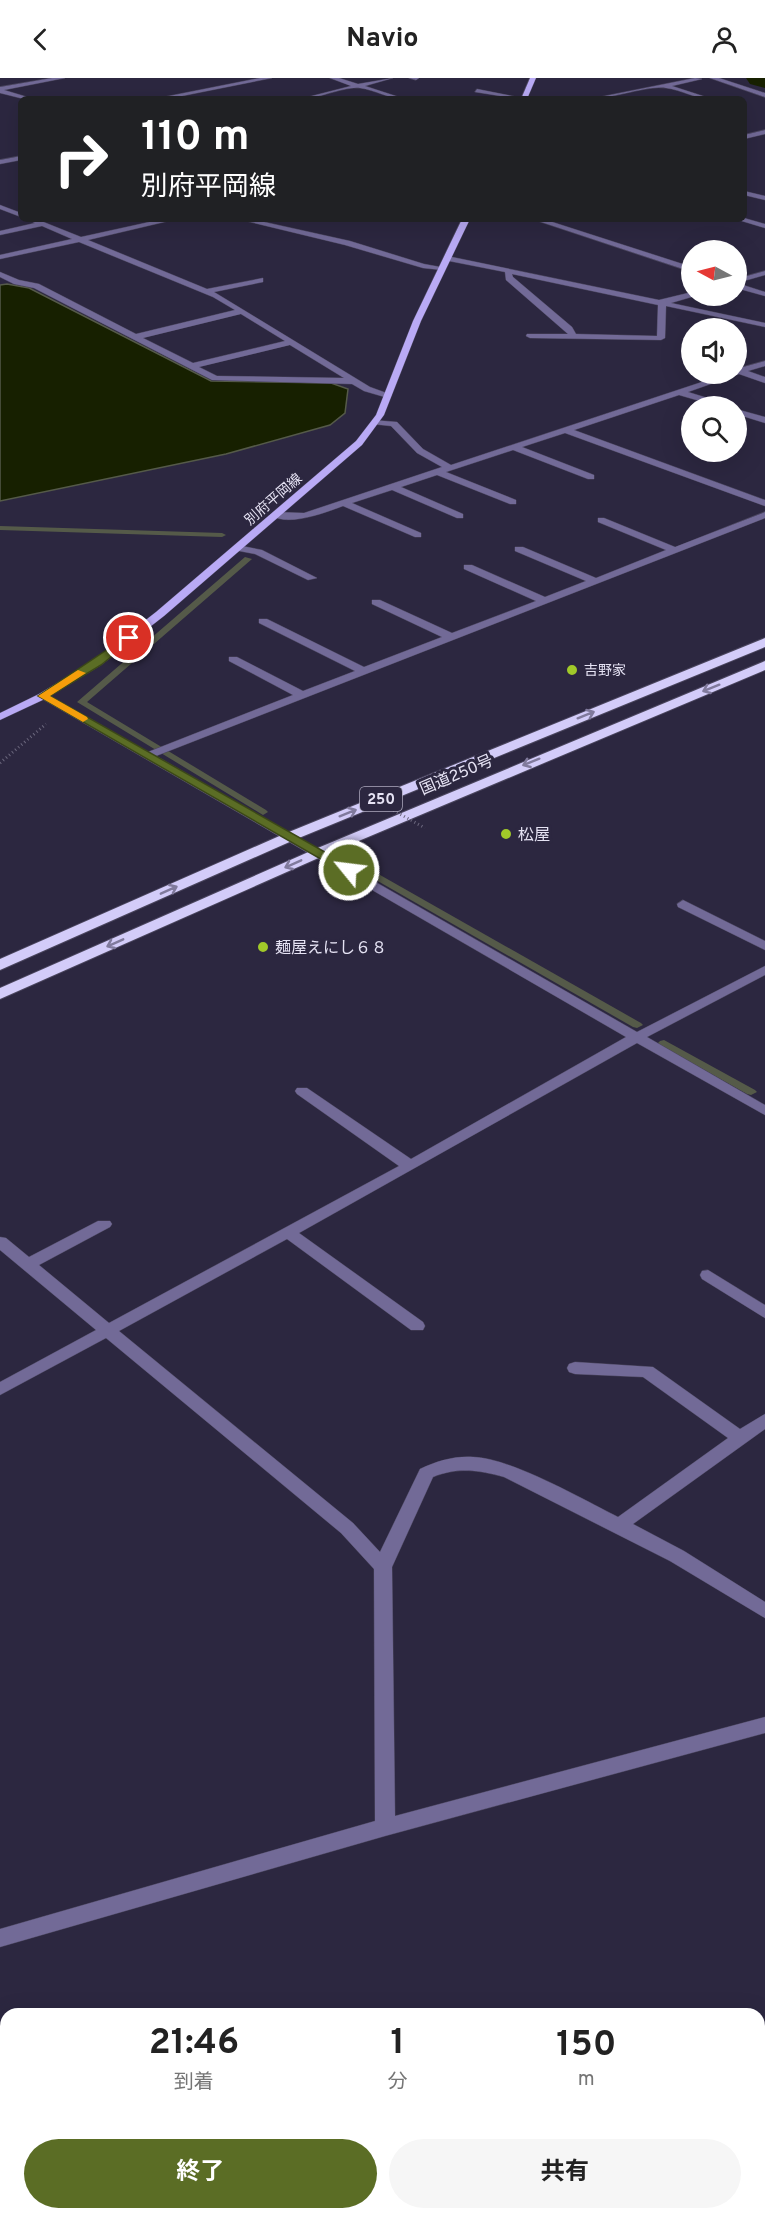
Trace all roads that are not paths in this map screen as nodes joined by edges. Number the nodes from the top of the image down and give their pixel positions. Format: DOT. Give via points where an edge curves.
graph roads {
  1 [pos="62,78"];
  2 [pos="224,78"];
  3 [pos="269,78"];
  4 [pos="333,78"];
  5 [pos="390,78"];
  6 [pos="533,78"];
  7 [pos="715,78"];
  8 [pos="701,80"];
  9 [pos="240,83"];
  10 [pos="734,85"];
  11 [pos="359,86"];
  12 [pos="663,86"];
  13 [pos="721,87"];
  14 [pos="0,90"];
  15 [pos="477,91"];
  16 [pos="753,91"];
  17 [pos="738,93"];
  18 [pos="765,95"];
  19 [pos="18,96"];
  20 [pos="19,96"];
  21 [pos="173,96"];
  22 [pos="316,96"];
  23 [pos="392,96"];
  24 [pos="502,96"];
  25 [pos="525,96"];
  26 [pos="609,96"];
  27 [pos="698,96"];
  28 [pos="0,100"];
  29 [pos="765,132"];
  30 [pos="747,136"];
  31 [pos="18,159"];
  32 [pos="0,162"];
  33 [pos="747,194"];
  34 [pos="765,198"];
  35 [pos="0,207"];
  36 [pos="18,215"];
  37 [pos="37,222"];
  38 [pos="159,222"];
  39 [pos="255,222"];
  40 [pos="465,222"];
  41 [pos="545,222"];
  42 [pos="746,222"];
  43 [pos="42,224"];
  44 [pos="765,226"];
  45 [pos="0,233"];
  46 [pos="78,240"];
  47 [pos="0,257"];
  48 [pos="445,263"];
  49 [pos="681,266"];
  50 [pos="508,270"];
  51 [pos="765,273"];
  52 [pos="0,274"];
  53 [pos="747,279"];
  54 [pos="260,280"];
  55 [pos="747,287"];
  56 [pos="206,291"];
  57 [pos="765,294"];
  58 [pos="681,297"];
  59 [pos="662,302"];
  60 [pos="243,311"];
  61 [pos="765,325"];
  62 [pos="530,336"];
  63 [pos="135,337"];
  64 [pos="573,337"];
  65 [pos="292,342"];
  66 [pos="765,363"];
  67 [pos="192,366"];
  68 [pos="747,369"];
  69 [pos="747,375"];
  70 [pos="765,380"];
  71 [pos="355,381"];
  72 [pos="702,384"];
  73 [pos="679,392"];
  74 [pos="388,395"];
  75 [pos="692,396"];
  76 [pos="747,414"];
  77 [pos="765,420"];
  78 [pos="375,422"];
  79 [pos="566,430"];
  80 [pos="514,447"];
  81 [pos="450,468"];
  82 [pos="437,472"];
  83 [pos="591,477"];
  84 [pos="393,487"];
  85 [pos="513,502"];
  86 [pos="343,503"];
  87 [pos="765,503"];
  88 [pos="765,515"];
  89 [pos="275,516"];
  90 [pos="460,516"];
  91 [pos="601,520"];
  92 [pos="418,536"];
  93 [pos="237,548"];
  94 [pos="519,549"];
  95 [pos="674,550"];
  96 [pos="468,567"];
  97 [pos="312,578"];
  98 [pos="595,581"];
  99 [pos="545,601"];
  100 [pos="376,602"];
  101 [pos="264,621"];
  102 [pos="451,637"];
  103 [pos="765,642"];
  104 [pos="233,659"];
  105 [pos="765,665"];
  106 [pos="363,671"];
  107 [pos="302,695"];
  108 [pos="43,696"];
  109 [pos="0,717"];
  110 [pos="147,756"];
  111 [pos="289,837"];
  112 [pos="318,853"];
  113 [pos="683,904"];
  114 [pos="765,946"];
  115 [pos="0,965"];
  116 [pos="765,970"];
  117 [pos="0,994"];
  118 [pos="637,1037"];
  119 [pos="302,1091"];
  120 [pos="764,1109"];
  121 [pos="410,1166"];
  122 [pos="104,1224"];
  123 [pos="287,1232"];
  124 [pos="0,1242"];
  125 [pos="27,1265"];
  126 [pos="708,1275"];
  127 [pos="765,1313"];
  128 [pos="417,1326"];
  129 [pos="105,1330"];
  130 [pos="575,1368"];
  131 [pos="0,1389"];
  132 [pos="765,1420"];
  133 [pos="740,1437"];
  134 [pos="619,1525"];
  135 [pos="383,1567"];
  136 [pos="765,1611"];
  137 [pos="765,1725"];
  138 [pos="385,1827"];
  139 [pos="0,1938"];
  1 -- 14 [label="street"];
  2 -- 9 [label="street"];
  3 -- 9 [label="street"];
  4 -- 11 [label="street"];
  5 -- 11 [label="street"];
  6 -- 25 [label="main road"];
  7 -- 8 [label="street"];
  7 -- 10 [label="street"];
  8 -- 12 [label="street"];
  9 -- 21 [label="street"];
  10 -- 13 [label="street"];
  10 -- 16 [label="street"];
  11 -- 22 [label="street"];
  11 -- 23 [label="street"];
  12 -- 26 [label="street"];
  12 -- 27 [label="street"];
  14 -- 20 [label="street"];
  15 -- 24 [label="street"];
  16 -- 17 [label="street"];
  16 -- 18 [label="street"];
  19 -- 28 [label="street"];
  29 -- 30 [label="street"];
  31 -- 32 [label="street"];
  33 -- 34 [label="street"];
  35 -- 36 [label="street"];
  37 -- 43 [label="street"];
  38 -- 46 [label="street"];
  39 -- 48 [label="street" via="423,266"];
  40 -- 48 [label="main road, 別府平岡線"];
  41 -- 49 [label="street"];
  42 -- 44 [label="street"];
  43 -- 45 [label="street"];
  43 -- 46 [label="street"];
  46 -- 47 [label="street"];
  46 -- 56 [label="street"];
  48 -- 50 [label="street"];
  48 -- 74 [label="main road, 別府平岡線"];
  50 -- 59 [label="street"];
  50 -- 64 [label="street" via="509,278 569,329"];
  51 -- 53 [label="street"];
  52 -- 63 [label="street" via="36,286"];
  54 -- 56 [label="street"];
  55 -- 57 [label="street"];
  56 -- 60 [label="street"];
  58 -- 59 [label="street"];
  59 -- 61 [label="street"];
  59 -- 64 [label="street" via="662,338"];
  60 -- 63 [label="street"];
  60 -- 65 [label="street"];
  62 -- 64 [label="street"];
  63 -- 67 [label="street"];
  65 -- 67 [label="street"];
  65 -- 71 [label="street"];
  66 -- 68 [label="street"];
  67 -- 71 [label="street" via="215,378"];
  69 -- 70 [label="street"];
  71 -- 74 [label="street"];
  72 -- 73 [label="street"];
  73 -- 75 [label="street"];
  73 -- 79 [label="street"];
  74 -- 78 [label="main road, 別府平岡線"];
  76 -- 77 [label="street"];
  78 -- 81 [label="street" via="394,424 420,451"];
  78 -- 89 [label="main road, 別府平岡線" via="359,443"];
  79 -- 80 [label="street"];
  79 -- 87 [label="street"];
  80 -- 81 [label="street"];
  80 -- 83 [label="street"];
  81 -- 82 [label="street"];
  82 -- 84 [label="street"];
  82 -- 85 [label="street"];
  84 -- 86 [label="street"];
  84 -- 90 [label="street"];
  86 -- 89 [label="street" via="305,516"];
  86 -- 92 [label="street"];
  88 -- 95 [label="street"];
  89 -- 93 [label="main road, 別府平岡線"];
  91 -- 95 [label="street"];
  93 -- 97 [label="street" via="258,552"];
  93 -- 108 [label="main road, 別府平岡線" via="115,649"];
  94 -- 98 [label="street"];
  95 -- 98 [label="street"];
  96 -- 99 [label="street"];
  98 -- 99 [label="street"];
  99 -- 102 [label="street"];
  100 -- 102 [label="street"];
  101 -- 106 [label="street"];
  102 -- 106 [label="street"];
  111 -- 103 [label="highway, 国道250号 / 250, one-way"];
  104 -- 107 [label="street"];
  105 -- 112 [label="highway, 国道250号 / 250, one-way"];
  106 -- 107 [label="street"];
  107 -- 110 [label="street"];
  108 -- 109 [label="main road, 別府平岡線"];
  108 -- 110 [label="street"];
  110 -- 111 [label="street"];
  111 -- 112 [label="street"];
  115 -- 111 [label="highway, 国道250号 / 250, one-way"];
  112 -- 117 [label="highway, 国道250号 / 250, one-way"];
  112 -- 118 [label="street"];
  113 -- 114 [label="street"];
  116 -- 118 [label="street"];
  118 -- 120 [label="street"];
  118 -- 121 [label="street"];
  119 -- 121 [label="street"];
  121 -- 123 [label="street"];
  122 -- 125 [label="street"];
  123 -- 128 [label="street"];
  123 -- 129 [label="street"];
  124 -- 125 [label="street"];
  125 -- 129 [label="street"];
  126 -- 127 [label="street"];
  129 -- 131 [label="street"];
  129 -- 135 [label="street" via="347,1528"];
  130 -- 133 [label="street" via="647,1371"];
  132 -- 133 [label="street"];
  133 -- 134 [label="street"];
  134 -- 135 [label="street" via="509,1472 475,1463 446,1465 426,1473"];
  134 -- 136 [label="street"];
  135 -- 138 [label="street"];
  137 -- 138 [label="street"];
  138 -- 139 [label="street"];
}
